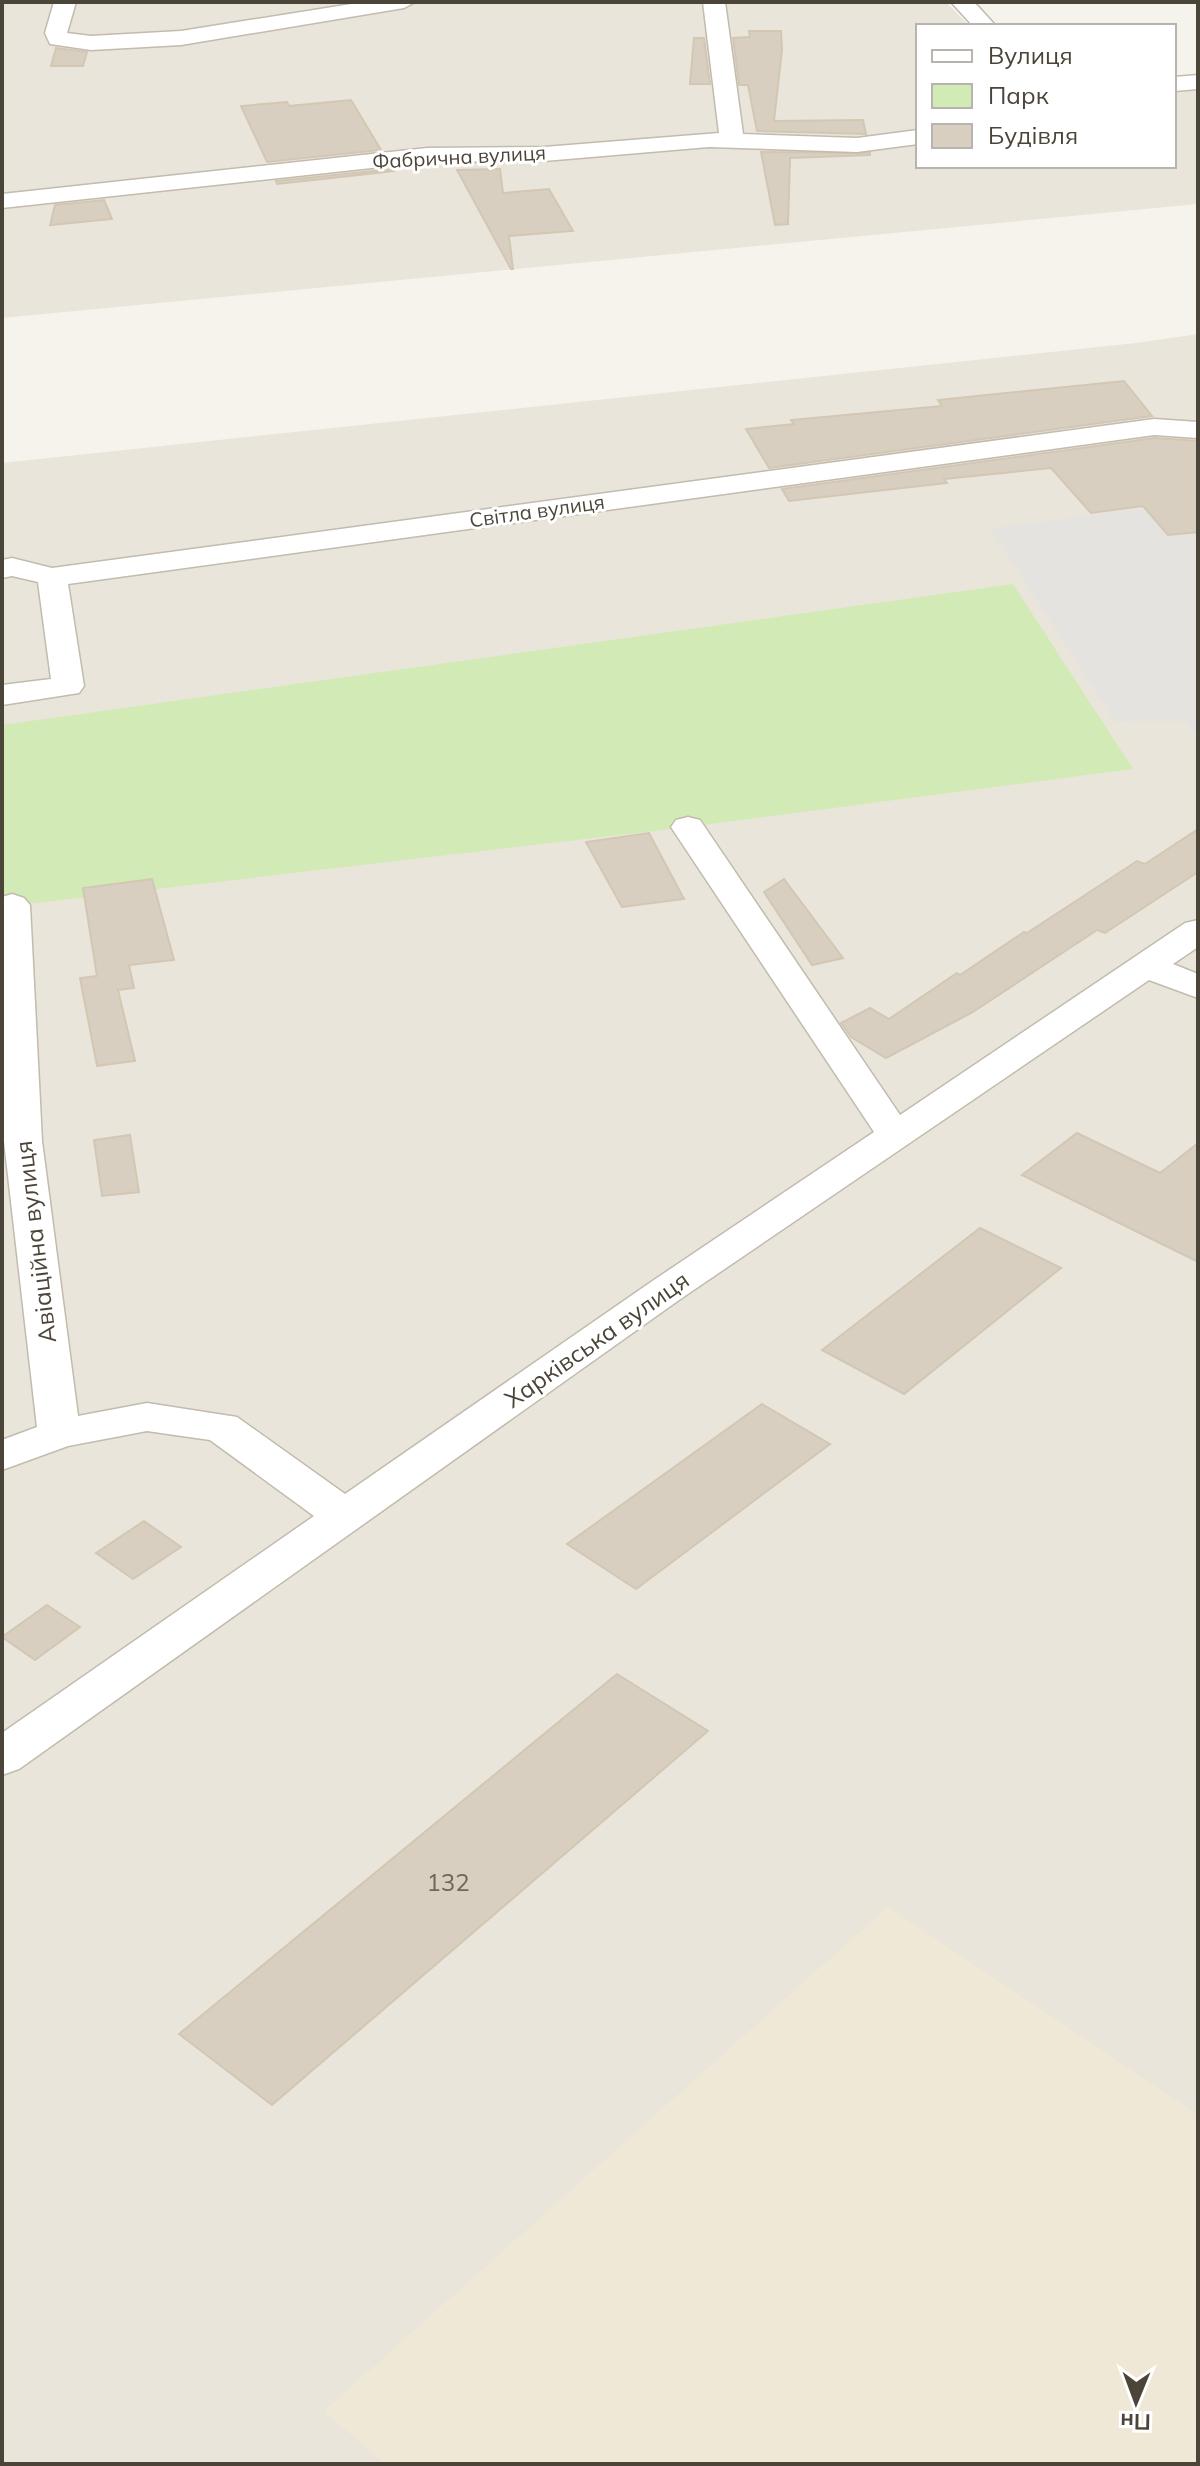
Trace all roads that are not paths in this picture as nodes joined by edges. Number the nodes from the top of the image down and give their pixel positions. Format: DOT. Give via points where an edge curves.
graph roads {
  1 [pos="65,2"];
  2 [pos="404,2"];
  3 [pos="714,2"];
  4 [pos="962,2"];
  5 [pos="983,24"];
  6 [pos="1198,82"];
  7 [pos="1176,84"];
  8 [pos="916,137"];
  9 [pos="732,141"];
  10 [pos="2,201"];
  11 [pos="1198,430"];
  12 [pos="2,569"];
  13 [pos="52,577"];
  14 [pos="2,695"];
  15 [pos="688,827"];
  16 [pos="12,905"];
  17 [pos="1198,931"];
  18 [pos="1147,967"];
  19 [pos="1198,987"];
  20 [pos="894,1134"];
  21 [pos="13,1142"];
  22 [pos="59,1434"];
  23 [pos="2,1456"];
  24 [pos="346,1517"];
  25 [pos="2,1757"];
  1 -- 2 [label="street" via="58,39 91,43 181,38"];
  3 -- 9 [label="street"];
  4 -- 5 [label="street"];
  6 -- 7 [label="street"];
  8 -- 9 [label="street, Фабрична вулиця" via="857,145"];
  9 -- 10 [label="street, Фабрична вулиця" via="544,154 427,155"];
  11 -- 13 [label="street, Світла вулиця" via="1138,429"];
  12 -- 13 [label="street"];
  13 -- 14 [label="street" via="68,686"];
  15 -- 20 [label="street"];
  16 -- 21 [label="street, Авіаційна вулиця"];
  17 -- 18 [label="street, Харківська вулиця"];
  18 -- 19 [label="street"];
  18 -- 20 [label="street, Харківська вулиця"];
  20 -- 24 [label="street, Харківська вулиця"];
  21 -- 22 [label="street, Авіаційна вулиця"];
  22 -- 23 [label="street"];
  22 -- 24 [label="street" via="147,1417 222,1427"];
  24 -- 25 [label="street, Харківська вулиця"];
}
